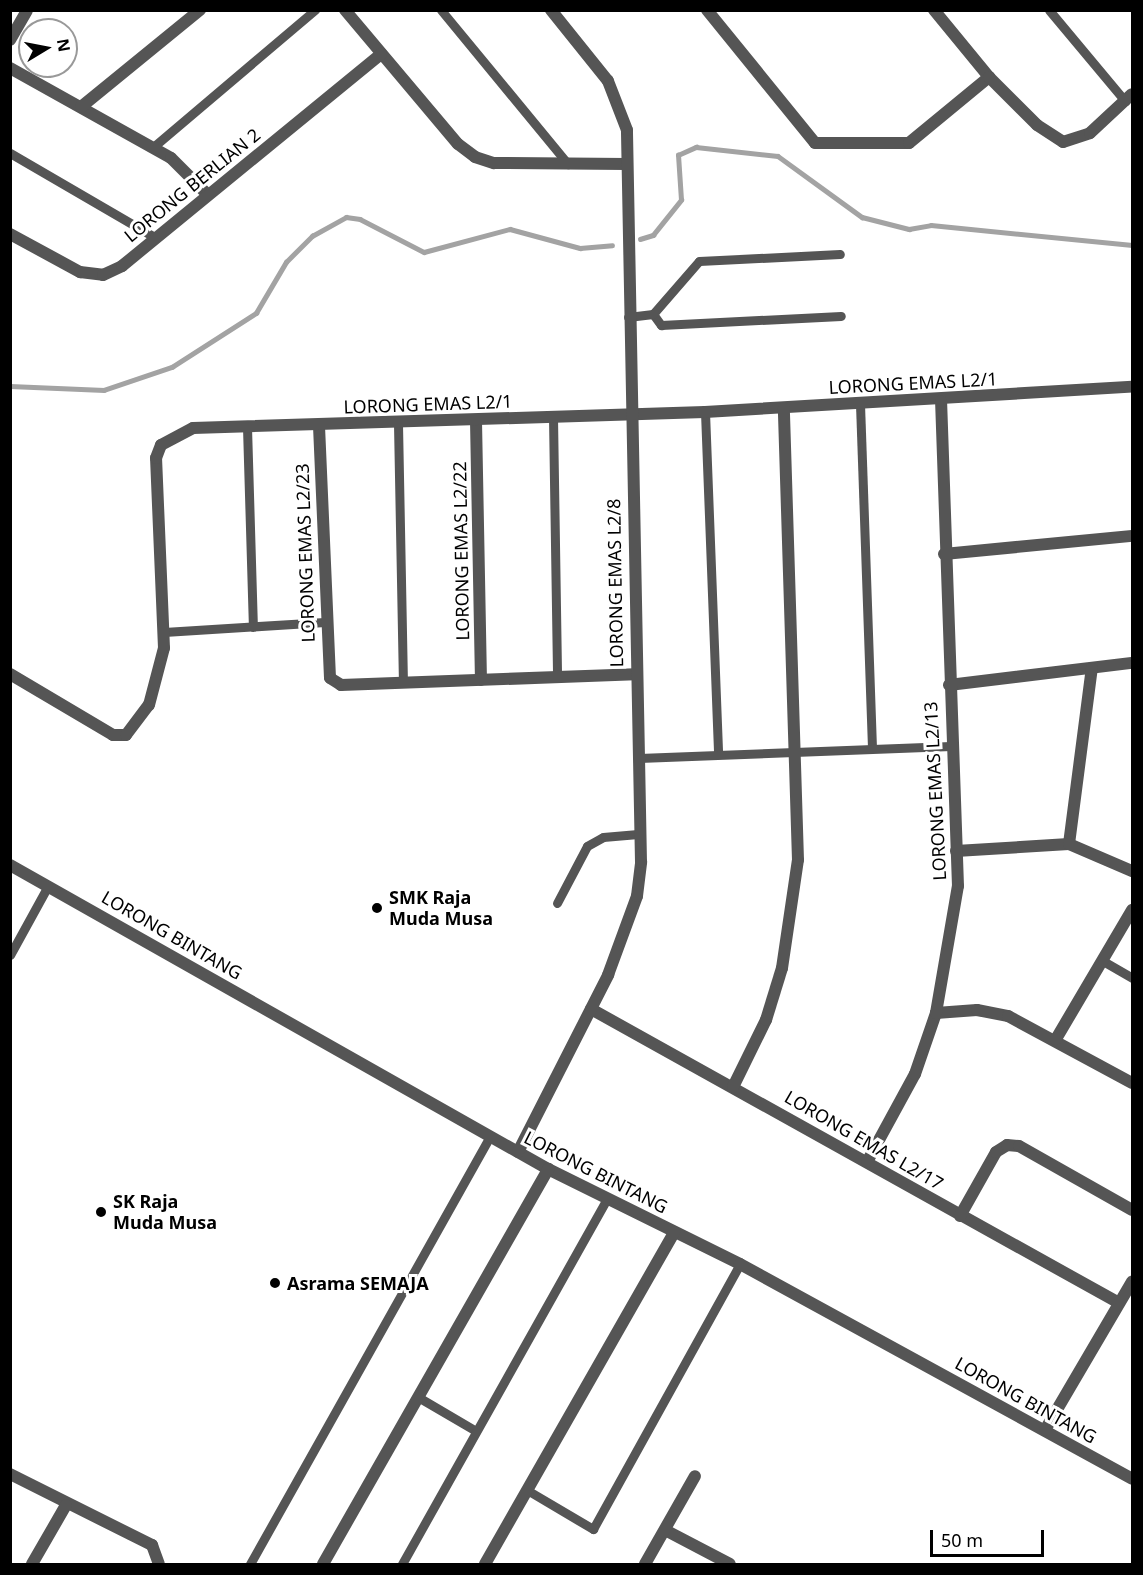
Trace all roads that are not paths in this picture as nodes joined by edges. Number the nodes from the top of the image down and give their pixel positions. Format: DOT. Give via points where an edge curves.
graph roads {
  1 [pos="27,10"];
  2 [pos="200,10"];
  3 [pos="315,10"];
  4 [pos="345,10"];
  5 [pos="441,10"];
  6 [pos="551,10"];
  7 [pos="707,10"];
  8 [pos="934,10"];
  9 [pos="1049,10"];
  10 [pos="10,40"];
  11 [pos="381,54"];
  12 [pos="10,68"];
  13 [pos="989,77"];
  14 [pos="1129,97"];
  15 [pos="81,107"];
  16 [pos="152,148"];
  17 [pos="10,153"];
  18 [pos="568,164"];
  19 [pos="627,164"];
  20 [pos="208,195"];
  21 [pos="10,234"];
  22 [pos="156,238"];
  23 [pos="840,254"];
  24 [pos="653,314"];
  25 [pos="841,316"];
  26 [pos="627,317"];
  27 [pos="1132,387"];
  28 [pos="941,401"];
  29 [pos="860,404"];
  30 [pos="784,408"];
  31 [pos="705,412"];
  32 [pos="628,415"];
  33 [pos="553,417"];
  34 [pos="476,422"];
  35 [pos="398,424"];
  36 [pos="320,426"];
  37 [pos="247,427"];
  38 [pos="1132,536"];
  39 [pos="944,554"];
  40 [pos="325,622"];
  41 [pos="252,627"];
  42 [pos="164,632"];
  43 [pos="1132,663"];
  44 [pos="1092,668"];
  45 [pos="10,674"];
  46 [pos="635,674"];
  47 [pos="557,677"];
  48 [pos="481,680"];
  49 [pos="403,682"];
  50 [pos="949,685"];
  51 [pos="951,746"];
  52 [pos="872,748"];
  53 [pos="795,750"];
  54 [pos="718,754"];
  55 [pos="639,758"];
  56 [pos="641,834"];
  57 [pos="1069,844"];
  58 [pos="956,851"];
  59 [pos="10,865"];
  60 [pos="1132,871"];
  61 [pos="48,886"];
  62 [pos="557,903"];
  63 [pos="1132,910"];
  64 [pos="11,953"];
  65 [pos="1102,961"];
  66 [pos="1132,978"];
  67 [pos="591,1008"];
  68 [pos="936,1013"];
  69 [pos="1056,1039"];
  70 [pos="1132,1083"];
  71 [pos="733,1087"];
  72 [pos="490,1136"];
  73 [pos="518,1152"];
  74 [pos="867,1162"];
  75 [pos="548,1169"];
  76 [pos="607,1198"];
  77 [pos="1132,1210"];
  78 [pos="960,1216"];
  79 [pos="674,1232"];
  80 [pos="740,1264"];
  81 [pos="1132,1282"];
  82 [pos="1119,1303"];
  83 [pos="418,1397"];
  84 [pos="1045,1430"];
  85 [pos="476,1431"];
  86 [pos="10,1474"];
  87 [pos="695,1476"];
  88 [pos="1132,1479"];
  89 [pos="527,1490"];
  90 [pos="66,1505"];
  91 [pos="665,1530"];
  92 [pos="159,1560"];
  93 [pos="32,1564"];
  94 [pos="249,1564"];
  95 [pos="322,1564"];
  96 [pos="402,1564"];
  97 [pos="485,1564"];
  98 [pos="645,1564"];
  99 [pos="730,1564"];
  1 -- 10 [label="street"];
  2 -- 15 [label="street"];
  3 -- 16 [label="lane"];
  4 -- 11 [label="street"];
  5 -- 18 [label="lane"];
  6 -- 19 [label="street, LORONG EMAS L2/8" via="618,97 627,130"];
  7 -- 13 [label="street" via="815,143 909,143"];
  8 -- 13 [label="street"];
  9 -- 14 [label="lane"];
  11 -- 18 [label="street" via="475,157"];
  11 -- 20 [label="street, LORONG BERLIAN 2"];
  12 -- 15 [label="street"];
  13 -- 14 [label="street" via="1037,125 1063,142 1090,132"];
  15 -- 16 [label="street"];
  16 -- 20 [label="street"];
  17 -- 22 [label="lane"];
  18 -- 19 [label="street"];
  19 -- 26 [label="street, LORONG EMAS L2/8"];
  20 -- 22 [label="street, LORONG BERLIAN 2"];
  21 -- 22 [label="street, LORONG BERLIAN 2" via="80,272 103,275"];
  23 -- 24 [label="lane" via="699,261"];
  24 -- 25 [label="lane" via="661,325"];
  24 -- 26 [label="lane"];
  26 -- 32 [label="street, LORONG EMAS L2/8"];
  27 -- 28 [label="street, LORONG EMAS L2/1"];
  28 -- 29 [label="street, LORONG EMAS L2/1"];
  28 -- 39 [label="street, LORONG EMAS L2/13"];
  29 -- 30 [label="street, LORONG EMAS L2/1"];
  29 -- 52 [label="lane"];
  30 -- 31 [label="street, LORONG EMAS L2/1"];
  30 -- 53 [label="street"];
  31 -- 32 [label="street, LORONG EMAS L2/1"];
  31 -- 54 [label="lane"];
  32 -- 33 [label="street, LORONG EMAS L2/1"];
  32 -- 46 [label="street, LORONG EMAS L2/8"];
  33 -- 34 [label="street, LORONG EMAS L2/1"];
  33 -- 47 [label="lane"];
  34 -- 35 [label="street, LORONG EMAS L2/1"];
  34 -- 48 [label="street, LORONG EMAS L2/22"];
  35 -- 36 [label="street, LORONG EMAS L2/1"];
  35 -- 49 [label="lane"];
  36 -- 37 [label="street, LORONG EMAS L2/1"];
  36 -- 40 [label="street, LORONG EMAS L2/23"];
  37 -- 41 [label="lane"];
  37 -- 42 [label="street, LORONG EMAS L2/1" via="193,428 161,446 156,458"];
  38 -- 39 [label="street"];
  39 -- 50 [label="street, LORONG EMAS L2/13"];
  40 -- 41 [label="lane"];
  40 -- 49 [label="street, LORONG EMAS L2/23" via="330,678 340,685"];
  41 -- 42 [label="lane"];
  42 -- 45 [label="street, LORONG EMAS L2/1" via="149,705 126,735 113,735"];
  43 -- 44 [label="street"];
  44 -- 50 [label="street"];
  44 -- 57 [label="street"];
  46 -- 47 [label="street"];
  46 -- 55 [label="street, LORONG EMAS L2/8"];
  47 -- 48 [label="street"];
  48 -- 49 [label="street"];
  50 -- 51 [label="street, LORONG EMAS L2/13"];
  51 -- 52 [label="lane"];
  51 -- 58 [label="street, LORONG EMAS L2/13"];
  52 -- 53 [label="lane"];
  53 -- 54 [label="lane"];
  53 -- 71 [label="street" via="798,860 792,918 766,1020"];
  54 -- 55 [label="lane"];
  55 -- 56 [label="street, LORONG EMAS L2/8"];
  56 -- 62 [label="lane" via="603,837 587,846"];
  56 -- 67 [label="street, LORONG EMAS L2/8" via="637,896"];
  57 -- 58 [label="street"];
  57 -- 60 [label="street"];
  58 -- 68 [label="street, LORONG EMAS L2/13" via="958,886"];
  59 -- 61 [label="street, LORONG BINTANG"];
  61 -- 64 [label="lane"];
  61 -- 72 [label="street, LORONG BINTANG"];
  63 -- 65 [label="street"];
  65 -- 66 [label="lane"];
  65 -- 69 [label="street"];
  67 -- 71 [label="street, LORONG EMAS L2/17"];
  67 -- 73 [label="street, LORONG EMAS L2/8"];
  68 -- 69 [label="street" via="977,1010 1008,1016"];
  68 -- 74 [label="street, LORONG EMAS L2/13" via="915,1074"];
  69 -- 70 [label="street"];
  71 -- 74 [label="street, LORONG EMAS L2/17"];
  72 -- 73 [label="street, LORONG BINTANG"];
  72 -- 94 [label="lane"];
  73 -- 75 [label="street, LORONG BINTANG"];
  74 -- 78 [label="street, LORONG EMAS L2/17"];
  75 -- 76 [label="street, LORONG BINTANG"];
  75 -- 83 [label="street"];
  76 -- 79 [label="street, LORONG BINTANG"];
  76 -- 85 [label="lane"];
  77 -- 78 [label="street" via="1019,1146 1007,1145 996,1152"];
  78 -- 82 [label="street, LORONG EMAS L2/17"];
  79 -- 80 [label="street, LORONG BINTANG"];
  79 -- 89 [label="street"];
  80 -- 84 [label="street, LORONG BINTANG"];
  80 -- 89 [label="lane" via="593,1529"];
  81 -- 82 [label="street"];
  82 -- 84 [label="street"];
  83 -- 85 [label="lane"];
  83 -- 95 [label="street"];
  84 -- 88 [label="street, LORONG BINTANG"];
  85 -- 96 [label="lane"];
  86 -- 90 [label="street"];
  87 -- 91 [label="street"];
  89 -- 97 [label="street"];
  90 -- 92 [label="street" via="152,1545"];
  90 -- 93 [label="street"];
  91 -- 98 [label="street"];
  91 -- 99 [label="street"];
}
